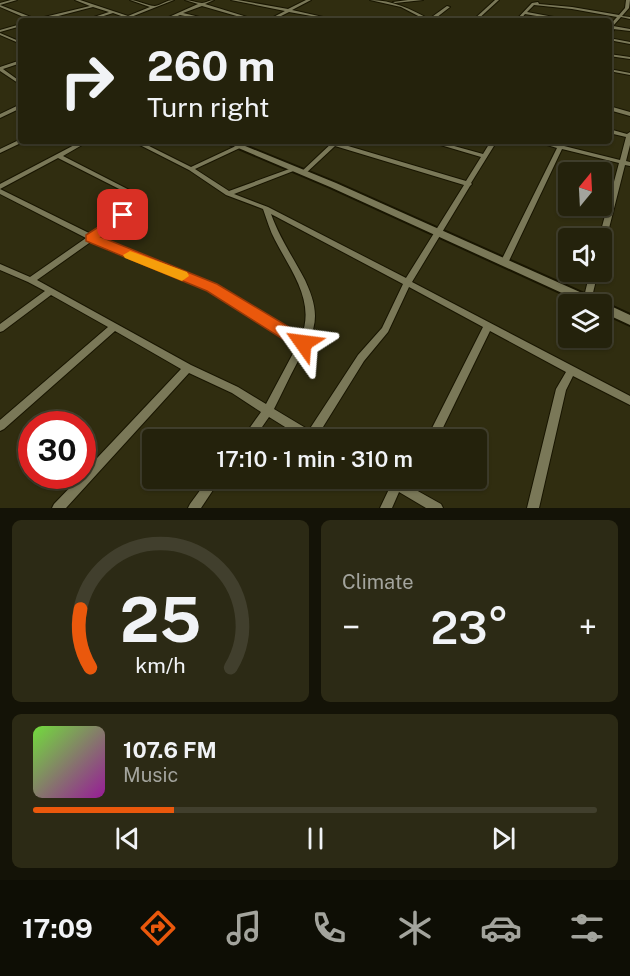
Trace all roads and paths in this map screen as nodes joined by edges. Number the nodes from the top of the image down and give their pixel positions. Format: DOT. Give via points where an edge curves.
graph roads {
  1 [pos="15,0"];
  2 [pos="77,0"];
  3 [pos="132,0"];
  4 [pos="172,0"];
  5 [pos="187,0"];
  6 [pos="212,0"];
  7 [pos="233,0"];
  8 [pos="307,0"];
  9 [pos="372,0"];
  10 [pos="421,0"];
  11 [pos="497,0"];
  12 [pos="563,0"];
  13 [pos="628,0"];
  14 [pos="388,3"];
  15 [pos="201,4"];
  16 [pos="533,4"];
  17 [pos="0,5"];
  18 [pos="93,5"];
  19 [pos="153,7"];
  20 [pos="448,7"];
  21 [pos="289,10"];
  22 [pos="113,12"];
  23 [pos="524,13"];
  24 [pos="179,14"];
  25 [pos="126,17"];
  26 [pos="618,17"];
  27 [pos="29,18"];
  28 [pos="47,18"];
  29 [pos="94,18"];
  30 [pos="129,18"];
  31 [pos="169,18"];
  32 [pos="199,18"];
  33 [pos="248,18"];
  34 [pos="274,18"];
  35 [pos="319,18"];
  36 [pos="424,18"];
  37 [pos="434,18"];
  38 [pos="477,18"];
  39 [pos="520,18"];
  40 [pos="555,18"];
  41 [pos="630,18"];
  42 [pos="612,24"];
  43 [pos="18,26"];
  44 [pos="612,27"];
  45 [pos="630,30"];
  46 [pos="0,32"];
  47 [pos="612,40"];
  48 [pos="18,41"];
  49 [pos="630,43"];
  50 [pos="612,55"];
  51 [pos="630,58"];
  52 [pos="18,62"];
  53 [pos="0,69"];
  54 [pos="612,71"];
  55 [pos="630,74"];
  56 [pos="18,82"];
  57 [pos="18,107"];
  58 [pos="612,109"];
  59 [pos="630,114"];
  60 [pos="0,116"];
  61 [pos="612,132"];
  62 [pos="630,135"];
  63 [pos="18,142"];
  64 [pos="80,144"];
  65 [pos="141,144"];
  66 [pos="234,144"];
  67 [pos="333,144"];
  68 [pos="342,144"];
  69 [pos="441,144"];
  70 [pos="492,144"];
  71 [pos="548,144"];
  72 [pos="240,146"];
  73 [pos="560,147"];
  74 [pos="0,151"];
  75 [pos="58,156"];
  76 [pos="485,156"];
  77 [pos="626,163"];
  78 [pos="191,169"];
  79 [pos="298,171"];
  80 [pos="469,184"];
  81 [pos="0,186"];
  82 [pos="0,191"];
  83 [pos="228,194"];
  84 [pos="266,208"];
  85 [pos="606,228"];
  86 [pos="438,232"];
  87 [pos="91,238"];
  88 [pos="504,263"];
  89 [pos="0,267"];
  90 [pos="32,280"];
  91 [pos="408,281"];
  92 [pos="51,291"];
  93 [pos="572,294"];
  94 [pos="612,312"];
  95 [pos="630,320"];
  96 [pos="488,325"];
  97 [pos="114,327"];
  98 [pos="0,329"];
  99 [pos="303,343"];
  100 [pos="188,368"];
  101 [pos="571,371"];
  102 [pos="630,401"];
  103 [pos="267,412"];
  104 [pos="0,426"];
  105 [pos="254,429"];
  106 [pos="298,429"];
  107 [pos="319,429"];
  108 [pos="436,429"];
  109 [pos="208,489"];
  110 [pos="395,489"];
  111 [pos="404,489"];
  112 [pos="411,489"];
  113 [pos="410,492"];
  114 [pos="58,508"];
  115 [pos="194,508"];
  116 [pos="386,508"];
  117 [pos="436,508"];
  118 [pos="533,508"];
  1 -- 17 [label="street"];
  2 -- 18 [label="street"];
  3 -- 19 [label="street"];
  4 -- 19 [label="street"];
  5 -- 15 [label="street"];
  6 -- 15 [label="street"];
  7 -- 21 [label="street"];
  8 -- 21 [label="street"];
  9 -- 14 [label="street"];
  10 -- 14 [label="street"];
  11 -- 38 [label="street"];
  12 -- 16 [label="street"];
  13 -- 26 [label="street" via="627,8"];
  14 -- 36 [label="street"];
  15 -- 24 [label="street"];
  15 -- 33 [label="street"];
  16 -- 23 [label="street"];
  16 -- 26 [label="street"];
  17 -- 27 [label="street"];
  18 -- 22 [label="street"];
  18 -- 28 [label="street"];
  19 -- 25 [label="street"];
  20 -- 37 [label="street"];
  21 -- 34 [label="street"];
  21 -- 35 [label="street"];
  22 -- 25 [label="street"];
  22 -- 29 [label="street"];
  23 -- 39 [label="street"];
  23 -- 40 [label="street"];
  24 -- 31 [label="street"];
  24 -- 32 [label="street"];
  25 -- 30 [label="street"];
  26 -- 41 [label="street"];
  26 -- 42 [label="street"];
  43 -- 46 [label="street"];
  44 -- 45 [label="street"];
  46 -- 48 [label="street"];
  47 -- 49 [label="street"];
  50 -- 51 [label="street"];
  52 -- 53 [label="street"];
  53 -- 56 [label="street"];
  54 -- 55 [label="street"];
  57 -- 60 [label="street"];
  58 -- 59 [label="street"];
  61 -- 62 [label="street"];
  62 -- 77 [label="street"];
  63 -- 74 [label="street"];
  64 -- 75 [label="street"];
  65 -- 78 [label="street"];
  66 -- 72 [label="street"];
  67 -- 79 [label="street"];
  68 -- 80 [label="street"];
  69 -- 76 [label="street"];
  70 -- 76 [label="street"];
  71 -- 73 [label="street"];
  72 -- 78 [label="street"];
  72 -- 79 [label="street"];
  73 -- 77 [label="street"];
  73 -- 88 [label="street"];
  75 -- 81 [label="street"];
  75 -- 87 [label="street" via="140,197 139,204"];
  76 -- 80 [label="street"];
  77 -- 85 [label="street"];
  78 -- 83 [label="street"];
  79 -- 83 [label="street"];
  79 -- 86 [label="street"];
  80 -- 86 [label="street"];
  82 -- 87 [label="street"];
  83 -- 84 [label="street"];
  84 -- 91 [label="street"];
  84 -- 99 [label="street" via="312,311 311,329"];
  86 -- 88 [label="street"];
  86 -- 91 [label="street"];
  87 -- 90 [label="street"];
  87 -- 99 [label="street" via="212,288"];
  88 -- 93 [label="street"];
  89 -- 90 [label="street"];
  90 -- 92 [label="street"];
  91 -- 96 [label="street"];
  91 -- 107 [label="street" via="385,330 361,358"];
  92 -- 97 [label="street"];
  92 -- 98 [label="street"];
  94 -- 95 [label="street"];
  96 -- 101 [label="street"];
  96 -- 108 [label="street"];
  97 -- 100 [label="street"];
  97 -- 104 [label="street"];
  99 -- 103 [label="street"];
  100 -- 103 [label="street" via="235,390"];
  100 -- 114 [label="street"];
  101 -- 102 [label="street"];
  101 -- 118 [label="street" via="561,389"];
  103 -- 105 [label="street"];
  103 -- 106 [label="street"];
  109 -- 115 [label="street"];
  110 -- 116 [label="street"];
  111 -- 113 [label="street"];
  112 -- 113 [label="street"];
  113 -- 117 [label="street"];
}
